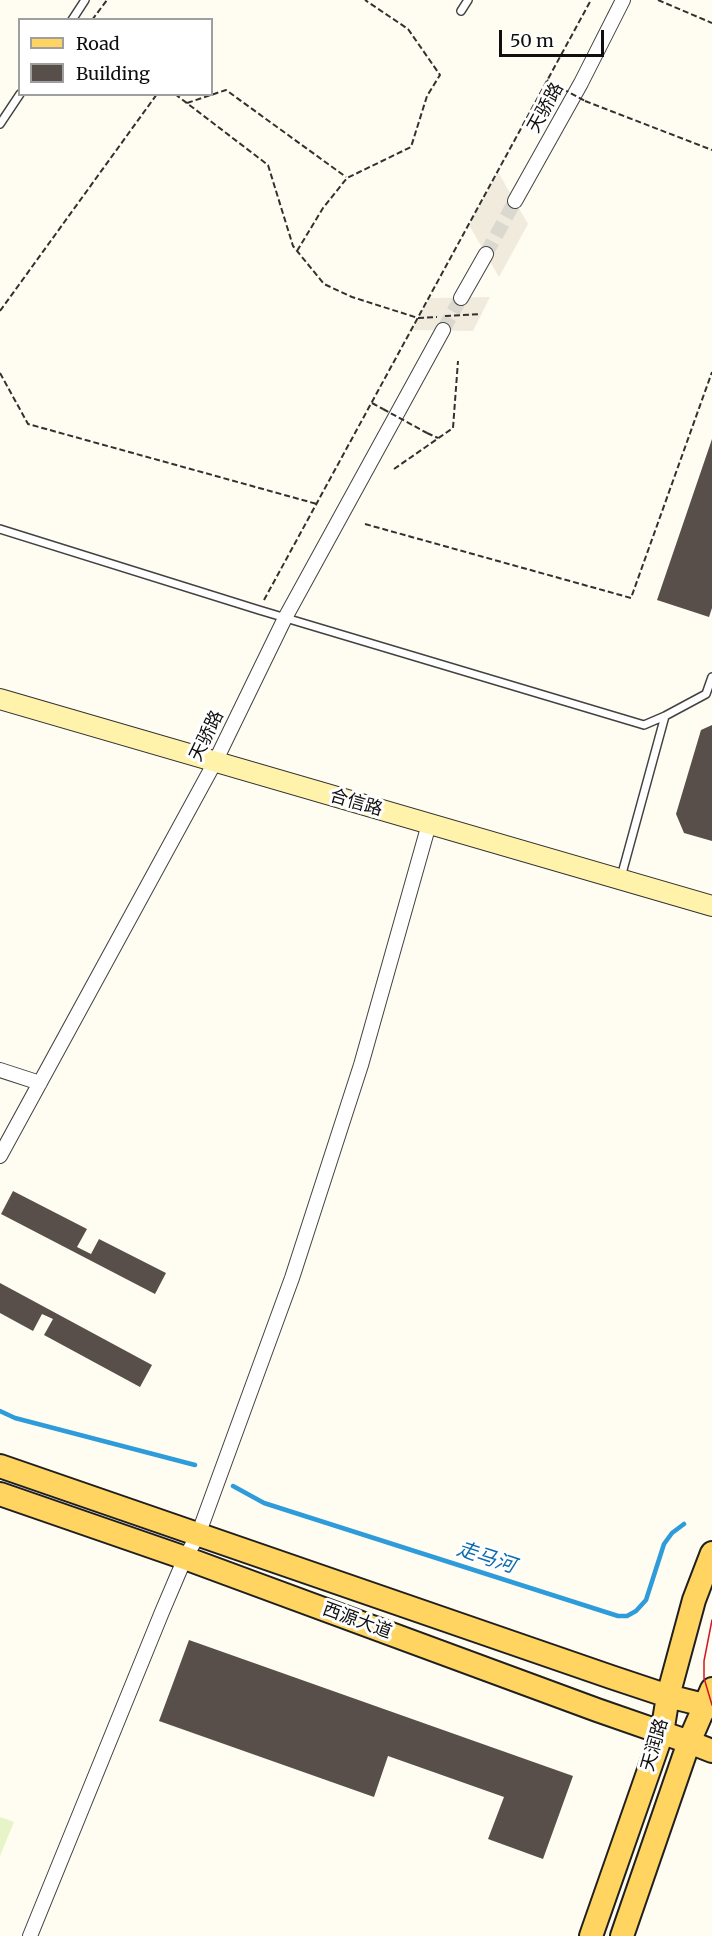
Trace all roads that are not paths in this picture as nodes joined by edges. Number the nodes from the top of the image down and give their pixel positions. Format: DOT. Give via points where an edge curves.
graph roads {
  1 [pos="85,0"];
  2 [pos="468,0"];
  3 [pos="623,0"];
  4 [pos="461,11"];
  5 [pos="73,18"];
  6 [pos="19,96"];
  7 [pos="0,124"];
  8 [pos="515,201"];
  9 [pos="486,254"];
  10 [pos="461,297"];
  11 [pos="443,330"];
  12 [pos="0,529"];
  13 [pos="285,618"];
  14 [pos="712,677"];
  15 [pos="0,699"];
  16 [pos="665,717"];
  17 [pos="215,762"];
  18 [pos="429,824"];
  19 [pos="620,880"];
  20 [pos="712,906"];
  21 [pos="0,1070"];
  22 [pos="40,1083"];
  23 [pos="0,1156"];
  24 [pos="0,1466"];
  25 [pos="0,1494"];
  26 [pos="198,1535"];
  27 [pos="712,1552"];
  28 [pos="185,1558"];
  29 [pos="668,1696"];
  30 [pos="710,1700"];
  31 [pos="662,1733"];
  32 [pos="689,1742"];
  33 [pos="712,1751"];
  34 [pos="30,1936"];
  35 [pos="591,1936"];
  36 [pos="622,1936"];
  1 -- 5 [label="lane"];
  2 -- 4 [label="lane"];
  3 -- 8 [label="street, 天骄路"];
  6 -- 7 [label="lane"];
  9 -- 10 [label="street"];
  11 -- 13 [label="street, 天骄路"];
  12 -- 13 [label="lane"];
  13 -- 16 [label="lane" via="644,725"];
  13 -- 17 [label="street, 天骄路"];
  14 -- 16 [label="lane" via="706,693"];
  15 -- 17 [label="street, 合信路"];
  16 -- 19 [label="lane"];
  17 -- 18 [label="street, 合信路"];
  17 -- 22 [label="street, 天骄路"];
  18 -- 19 [label="street, 合信路"];
  18 -- 26 [label="street" via="361,1065 292,1278"];
  19 -- 20 [label="street, 合信路"];
  21 -- 22 [label="street"];
  22 -- 23 [label="street, 天骄路"];
  24 -- 26 [label="main road, 西源大道"];
  25 -- 28 [label="main road, 西源大道"];
  26 -- 28 [label="street"];
  26 -- 29 [label="main road, 西源大道"];
  27 -- 29 [label="main road, 天润路" via="694,1599"];
  28 -- 31 [label="main road, 西源大道"];
  28 -- 34 [label="street"];
  29 -- 30 [label="main road, 西源大道"];
  29 -- 31 [label="main road, 天润路"];
  30 -- 32 [label="main road, 天润路"];
  31 -- 32 [label="main road, 西源大道"];
  31 -- 35 [label="main road, 天润路"];
  32 -- 33 [label="main road, 西源大道"];
  32 -- 36 [label="main road, 天润路"];
}
